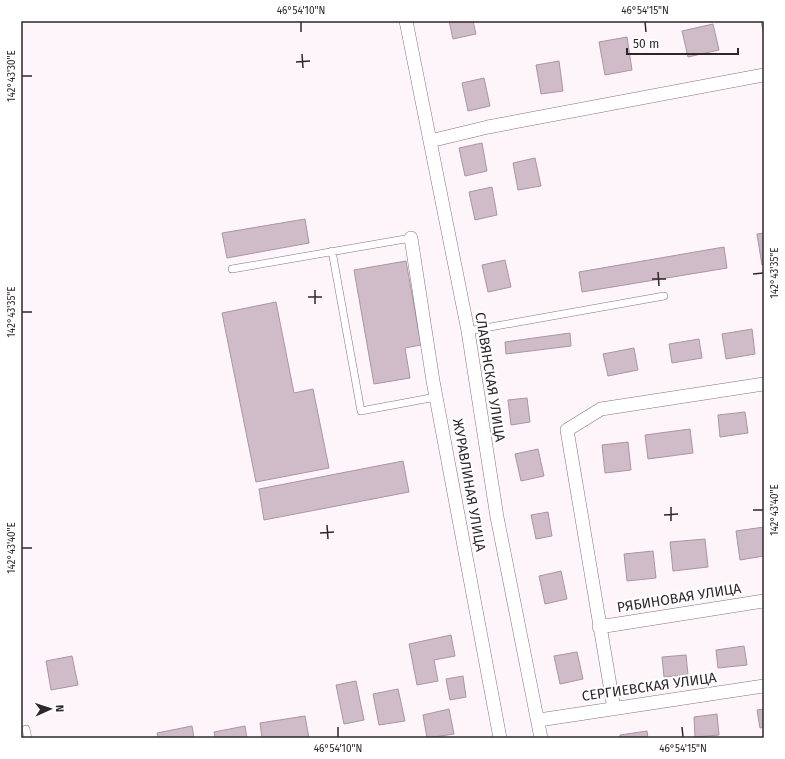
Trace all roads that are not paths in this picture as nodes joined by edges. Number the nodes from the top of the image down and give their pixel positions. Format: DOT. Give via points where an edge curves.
graph roads {
  1 [pos="406,21"];
  2 [pos="764,75"];
  3 [pos="430,141"];
  4 [pos="411,238"];
  5 [pos="332,251"];
  6 [pos="232,269"];
  7 [pos="664,296"];
  8 [pos="468,331"];
  9 [pos="764,384"];
  10 [pos="436,397"];
  11 [pos="764,601"];
  12 [pos="599,627"];
  13 [pos="764,686"];
  14 [pos="614,709"];
  15 [pos="538,720"];
  16 [pos="26,729"];
  17 [pos="28,738"];
  18 [pos="500,738"];
  19 [pos="541,738"];
  1 -- 3 [label="street, СЛАВЯНСКАЯ УЛИЦА"];
  2 -- 3 [label="street" via="488,127"];
  3 -- 8 [label="street, СЛАВЯНСКАЯ УЛИЦА"];
  4 -- 5 [label="lane"];
  4 -- 10 [label="street, ЖУРАВЛИНАЯ УЛИЦА"];
  5 -- 6 [label="lane"];
  5 -- 10 [label="lane" via="361,411"];
  7 -- 8 [label="lane"];
  8 -- 15 [label="street, СЛАВЯНСКАЯ УЛИЦА" via="497,517"];
  9 -- 12 [label="street" via="601,409 567,430"];
  10 -- 18 [label="street, ЖУРАВЛИНАЯ УЛИЦА"];
  11 -- 12 [label="street, РЯБИНОВАЯ УЛИЦА"];
  12 -- 14 [label="street"];
  13 -- 14 [label="street, СЕРГИЕВСКАЯ УЛИЦА"];
  14 -- 15 [label="street, СЕРГИЕВСКАЯ УЛИЦА"];
  15 -- 19 [label="street, СЛАВЯНСКАЯ УЛИЦА"];
  16 -- 17 [label="lane"];
}
